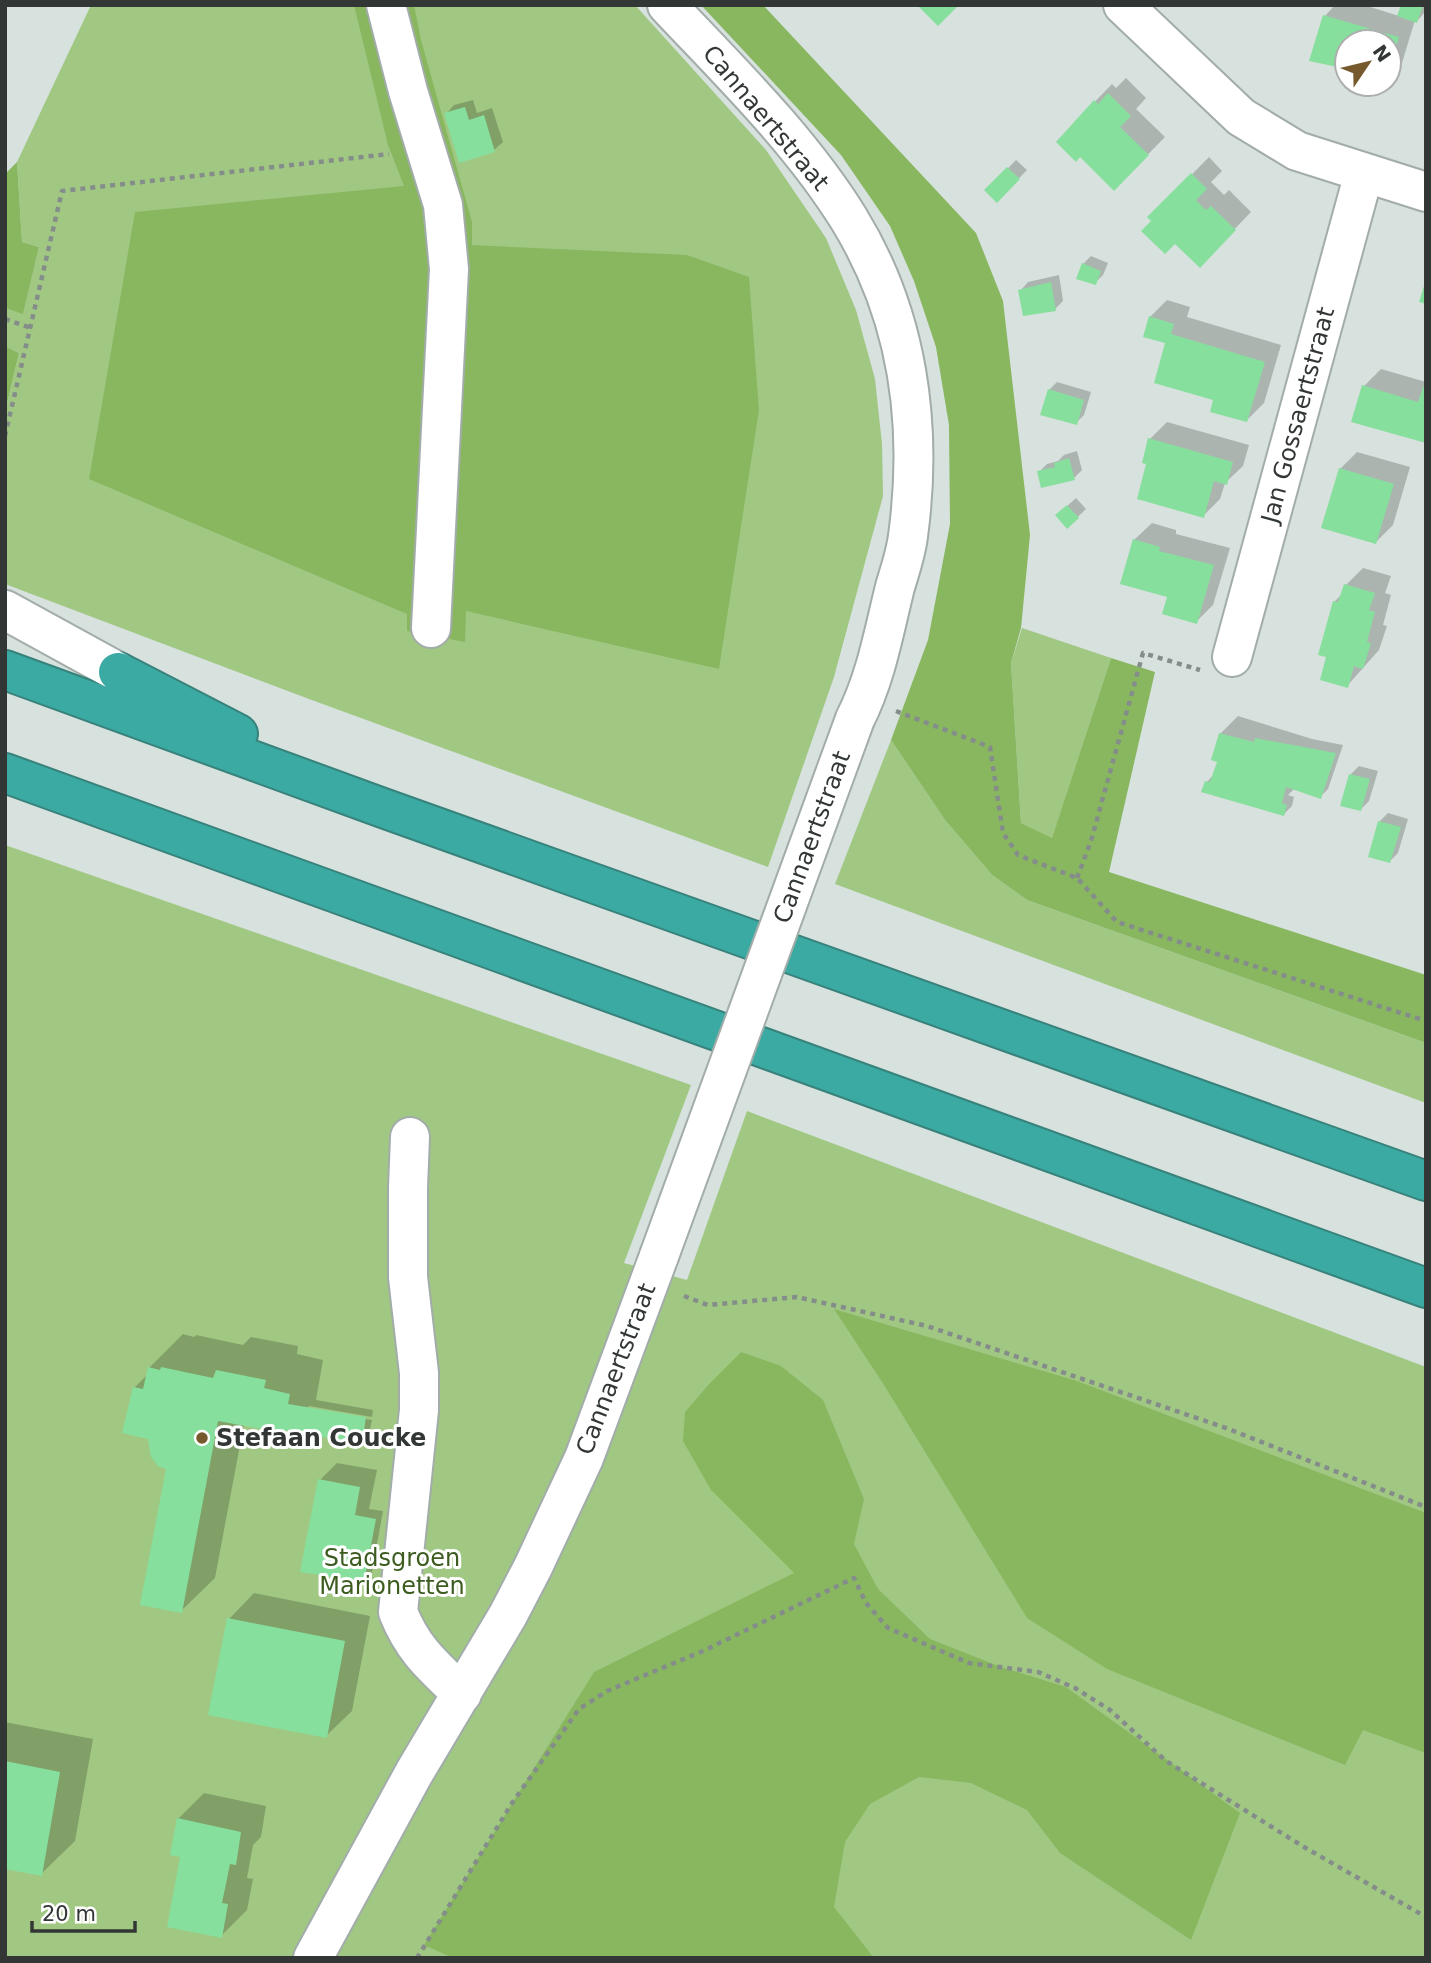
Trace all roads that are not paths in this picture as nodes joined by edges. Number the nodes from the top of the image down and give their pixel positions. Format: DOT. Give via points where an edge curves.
graph roads {
  1 [pos="386,5"];
  2 [pos="667,5"];
  3 [pos="1123,5"];
  4 [pos="1364,173"];
  5 [pos="1426,192"];
  6 [pos="5,610"];
  7 [pos="431,628"];
  8 [pos="1232,657"];
  9 [pos="5,670"];
  10 [pos="118,672"];
  11 [pos="5,773"];
  12 [pos="5,789"];
  13 [pos="90,805"];
  14 [pos="383,808"];
  15 [pos="410,1137"];
  16 [pos="1426,1181"];
  17 [pos="1426,1288"];
  18 [pos="462,1694"];
  19 [pos="313,1958"];
  1 -- 7 [label="street" via="443,205 449,270"];
  2 -- 18 [label="street, Cannaertstraat, bridge" via="798,148 870,256 900,334 909,376 915,452 908,538 864,700 583,1458 533,1567"];
  3 -- 4 [label="street" via="1241,117 1297,151"];
  4 -- 5 [label="street"];
  4 -- 8 [label="street, Jan Gossaertstraat"];
  6 -- 10 [label="street"];
  9 -- 14 [label="highway"];
  10 -- 14 [label="highway"];
  11 -- 13 [label="highway"];
  12 -- 13 [label="highway"];
  13 -- 17 [label="highway"];
  14 -- 16 [label="highway"];
  15 -- 18 [label="street" via="408,1277 419,1410 398,1612 420,1654"];
  18 -- 19 [label="street, Cannaertstraat"];
}
